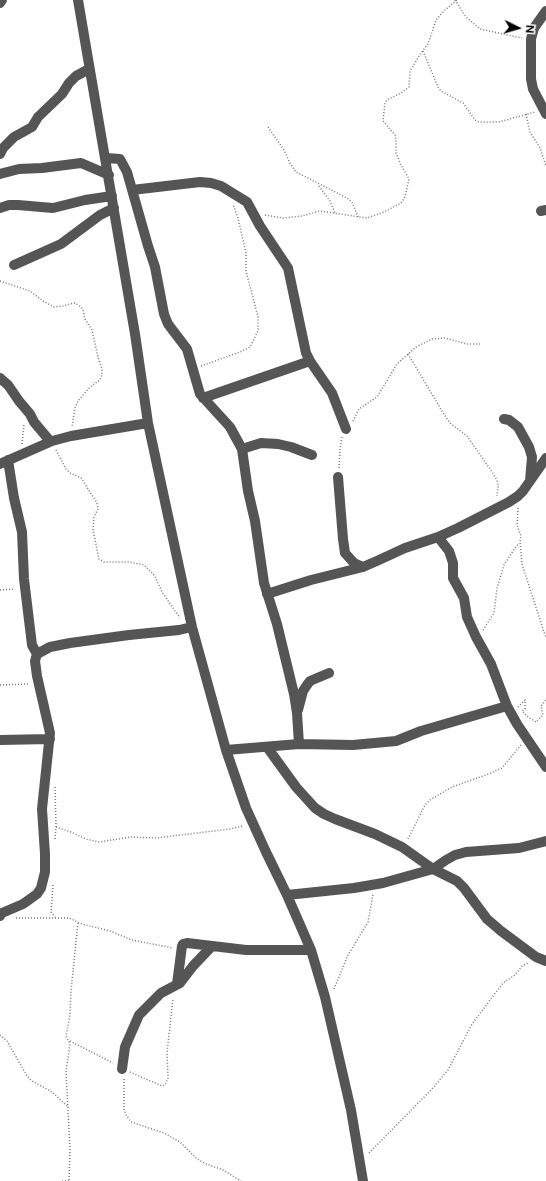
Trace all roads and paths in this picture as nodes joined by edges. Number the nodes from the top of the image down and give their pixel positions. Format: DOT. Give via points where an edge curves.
graph roads {
  1 [pos="2,0"];
  2 [pos="78,0"];
  3 [pos="456,0"];
  4 [pos="0,3"];
  5 [pos="546,11"];
  6 [pos="532,39"];
  7 [pos="423,51"];
  8 [pos="90,69"];
  9 [pos="545,113"];
  10 [pos="526,114"];
  11 [pos="268,127"];
  12 [pos="0,154"];
  13 [pos="106,158"];
  14 [pos="546,166"];
  15 [pos="0,174"];
  16 [pos="109,175"];
  17 [pos="318,184"];
  18 [pos="132,190"];
  19 [pos="112,196"];
  20 [pos="233,204"];
  21 [pos="0,208"];
  22 [pos="114,208"];
  23 [pos="251,210"];
  24 [pos="335,213"];
  25 [pos="358,217"];
  26 [pos="14,266"];
  27 [pos="0,281"];
  28 [pos="480,344"];
  29 [pos="408,354"];
  30 [pos="310,361"];
  31 [pos="193,368"];
  32 [pos="0,378"];
  33 [pos="203,398"];
  34 [pos="26,410"];
  35 [pos="504,419"];
  36 [pos="148,424"];
  37 [pos="346,429"];
  38 [pos="71,436"];
  39 [pos="51,441"];
  40 [pos="242,449"];
  41 [pos="23,453"];
  42 [pos="312,455"];
  43 [pos="546,458"];
  44 [pos="4,462"];
  45 [pos="338,477"];
  46 [pos="530,481"];
  47 [pos="518,496"];
  48 [pos="501,506"];
  49 [pos="438,536"];
  50 [pos="520,542"];
  51 [pos="362,567"];
  52 [pos="25,588"];
  53 [pos="0,590"];
  54 [pos="267,594"];
  55 [pos="189,628"];
  56 [pos="476,637"];
  57 [pos="546,638"];
  58 [pos="37,654"];
  59 [pos="329,673"];
  60 [pos="38,683"];
  61 [pos="0,685"];
  62 [pos="546,700"];
  63 [pos="509,710"];
  64 [pos="297,713"];
  65 [pos="50,739"];
  66 [pos="528,739"];
  67 [pos="0,740"];
  68 [pos="299,744"];
  69 [pos="267,747"];
  70 [pos="226,750"];
  71 [pos="546,767"];
  72 [pos="55,785"];
  73 [pos="252,824"];
  74 [pos="56,827"];
  75 [pos="54,841"];
  76 [pos="546,841"];
  77 [pos="402,847"];
  78 [pos="433,869"];
  79 [pos="53,883"];
  80 [pos="375,885"];
  81 [pos="287,895"];
  82 [pos="0,916"];
  83 [pos="11,917"];
  84 [pos="55,917"];
  85 [pos="78,922"];
  86 [pos="212,946"];
  87 [pos="181,949"];
  88 [pos="311,950"];
  89 [pos="536,957"];
  90 [pos="546,961"];
  91 [pos="176,985"];
  92 [pos="325,998"];
  93 [pos="0,1035"];
  94 [pos="69,1041"];
  95 [pos="122,1069"];
  96 [pos="67,1107"];
  97 [pos="360,1162"];
  98 [pos="62,1181"];
  99 [pos="70,1181"];
  100 [pos="241,1181"];
  101 [pos="363,1181"];
  1 -- 4 [label="street"];
  2 -- 8 [label="street"];
  3 -- 6 [label="path" via="466,17 480,29"];
  3 -- 7 [label="path" via="436,20"];
  5 -- 6 [label="street" via="534,28"];
  6 -- 9 [label="street" via="531,79"];
  7 -- 10 [label="path" via="438,88 463,103 478,122 499,122"];
  7 -- 25 [label="path" via="410,71 409,87 387,100 384,108 383,121 394,135 396,153 409,179 405,197 401,203 384,212 367,218"];
  8 -- 12 [label="street" via="76,76 32,127 14,137"];
  8 -- 13 [label="street"];
  9 -- 10 [label="path"];
  10 -- 14 [label="path" via="530,132 540,148"];
  11 -- 17 [label="path" via="296,172"];
  13 -- 16 [label="street"];
  13 -- 18 [label="street" via="121,160"];
  15 -- 16 [label="street" via="19,169 81,163"];
  16 -- 19 [label="street"];
  17 -- 24 [label="path"];
  17 -- 25 [label="path" via="352,202"];
  18 -- 23 [label="street" via="211,183 221,186 247,202"];
  18 -- 31 [label="street" via="155,267 164,314 168,324 187,349"];
  19 -- 21 [label="street" via="53,208 18,205"];
  19 -- 22 [label="street"];
  20 -- 31 [label="path" via="246,253 246,271 258,317 258,330 250,347"];
  22 -- 26 [label="street" via="100,215 61,244"];
  22 -- 36 [label="street" via="136,334"];
  23 -- 24 [label="path" via="283,218 320,211"];
  23 -- 30 [label="street" via="288,268 304,345"];
  24 -- 25 [label="path"];
  27 -- 38 [label="path" via="30,291 54,307 75,303 83,310 95,339 102,375 78,401"];
  28 -- 29 [label="path" via="467,344 445,338 432,339"];
  29 -- 37 [label="path" via="394,368 377,397 359,409"];
  29 -- 48 [label="path" via="442,411 450,422 468,436 497,480 497,500"];
  30 -- 33 [label="street"];
  30 -- 37 [label="street" via="332,394"];
  31 -- 33 [label="street"];
  32 -- 34 [label="street"];
  33 -- 40 [label="street" via="230,427"];
  34 -- 39 [label="street"];
  34 -- 41 [label="path"];
  35 -- 46 [label="street" via="518,427 529,447 532,457"];
  36 -- 38 [label="street"];
  36 -- 55 [label="street"];
  37 -- 45 [label="path" via="340,450"];
  38 -- 39 [label="street"];
  39 -- 41 [label="street"];
  39 -- 55 [label="path" via="66,470 81,478 97,504 93,530 99,559 104,562 144,565 155,576 162,592"];
  40 -- 42 [label="street" via="261,443 278,444"];
  40 -- 54 [label="street"];
  41 -- 44 [label="street"];
  43 -- 46 [label="street"];
  44 -- 52 [label="street" via="22,532"];
  45 -- 51 [label="street" via="346,552 354,563"];
  46 -- 47 [label="street"];
  47 -- 48 [label="street"];
  47 -- 50 [label="path" via="517,525 521,536"];
  48 -- 49 [label="street"];
  49 -- 51 [label="street"];
  49 -- 56 [label="street" via="450,551 453,578 464,598 467,617"];
  50 -- 56 [label="path" via="509,556 501,575 494,613"];
  50 -- 57 [label="path" via="522,564"];
  51 -- 54 [label="street"];
  52 -- 53 [label="path"];
  52 -- 58 [label="street" via="32,645"];
  54 -- 64 [label="street" via="287,664"];
  55 -- 58 [label="street" via="70,643 50,647"];
  55 -- 70 [label="street"];
  56 -- 63 [label="street" via="491,664"];
  58 -- 60 [label="street" via="35,661"];
  59 -- 64 [label="street" via="310,681 303,691"];
  60 -- 61 [label="path"];
  60 -- 65 [label="street"];
  62 -- 63 [label="path" via="541,706 543,715 536,722 522,711 526,709 525,700"];
  63 -- 66 [label="street"];
  63 -- 68 [label="street" via="421,731 396,741 353,745"];
  64 -- 68 [label="street"];
  65 -- 67 [label="street"];
  65 -- 82 [label="street" via="42,809 45,872 41,888 23,904"];
  66 -- 71 [label="street"];
  66 -- 77 [label="path" via="502,768 452,787 424,805 413,831"];
  68 -- 69 [label="street"];
  69 -- 70 [label="street"];
  69 -- 77 [label="street" via="315,808"];
  70 -- 73 [label="street"];
  72 -- 74 [label="path"];
  73 -- 74 [label="path" via="156,838 132,837 99,842"];
  73 -- 81 [label="street"];
  74 -- 75 [label="path"];
  76 -- 78 [label="street" via="519,848 466,852 455,855"];
  77 -- 78 [label="street"];
  78 -- 80 [label="street"];
  78 -- 89 [label="street" via="457,881 487,919"];
  79 -- 84 [label="path" via="51,912"];
  80 -- 81 [label="street"];
  80 -- 92 [label="path" via="368,922 348,955 332,992"];
  81 -- 88 [label="street"];
  83 -- 84 [label="path"];
  84 -- 85 [label="path"];
  85 -- 87 [label="path" via="132,940"];
  85 -- 94 [label="path" via="72,1000 66,1036"];
  86 -- 87 [label="street" via="187,943 183,944"];
  86 -- 88 [label="street" via="246,950"];
  86 -- 91 [label="street"];
  87 -- 91 [label="street"];
  88 -- 92 [label="street"];
  89 -- 90 [label="street"];
  89 -- 97 [label="path" via="503,983 472,1024 448,1070"];
  91 -- 95 [label="street" via="161,993 139,1015 125,1047"];
  91 -- 95 [label="path" via="168,1053 168,1078 165,1085"];
  92 -- 97 [label="street" via="351,1110"];
  93 -- 96 [label="path" via="7,1041 27,1076 52,1092"];
  94 -- 95 [label="path"];
  94 -- 96 [label="path" via="70,1052 66,1072"];
  95 -- 100 [label="path" via="124,1110 131,1122 164,1133 180,1142 197,1159"];
  96 -- 99 [label="path"];
  97 -- 101 [label="street"];
  98 -- 99 [label="path"];
}
